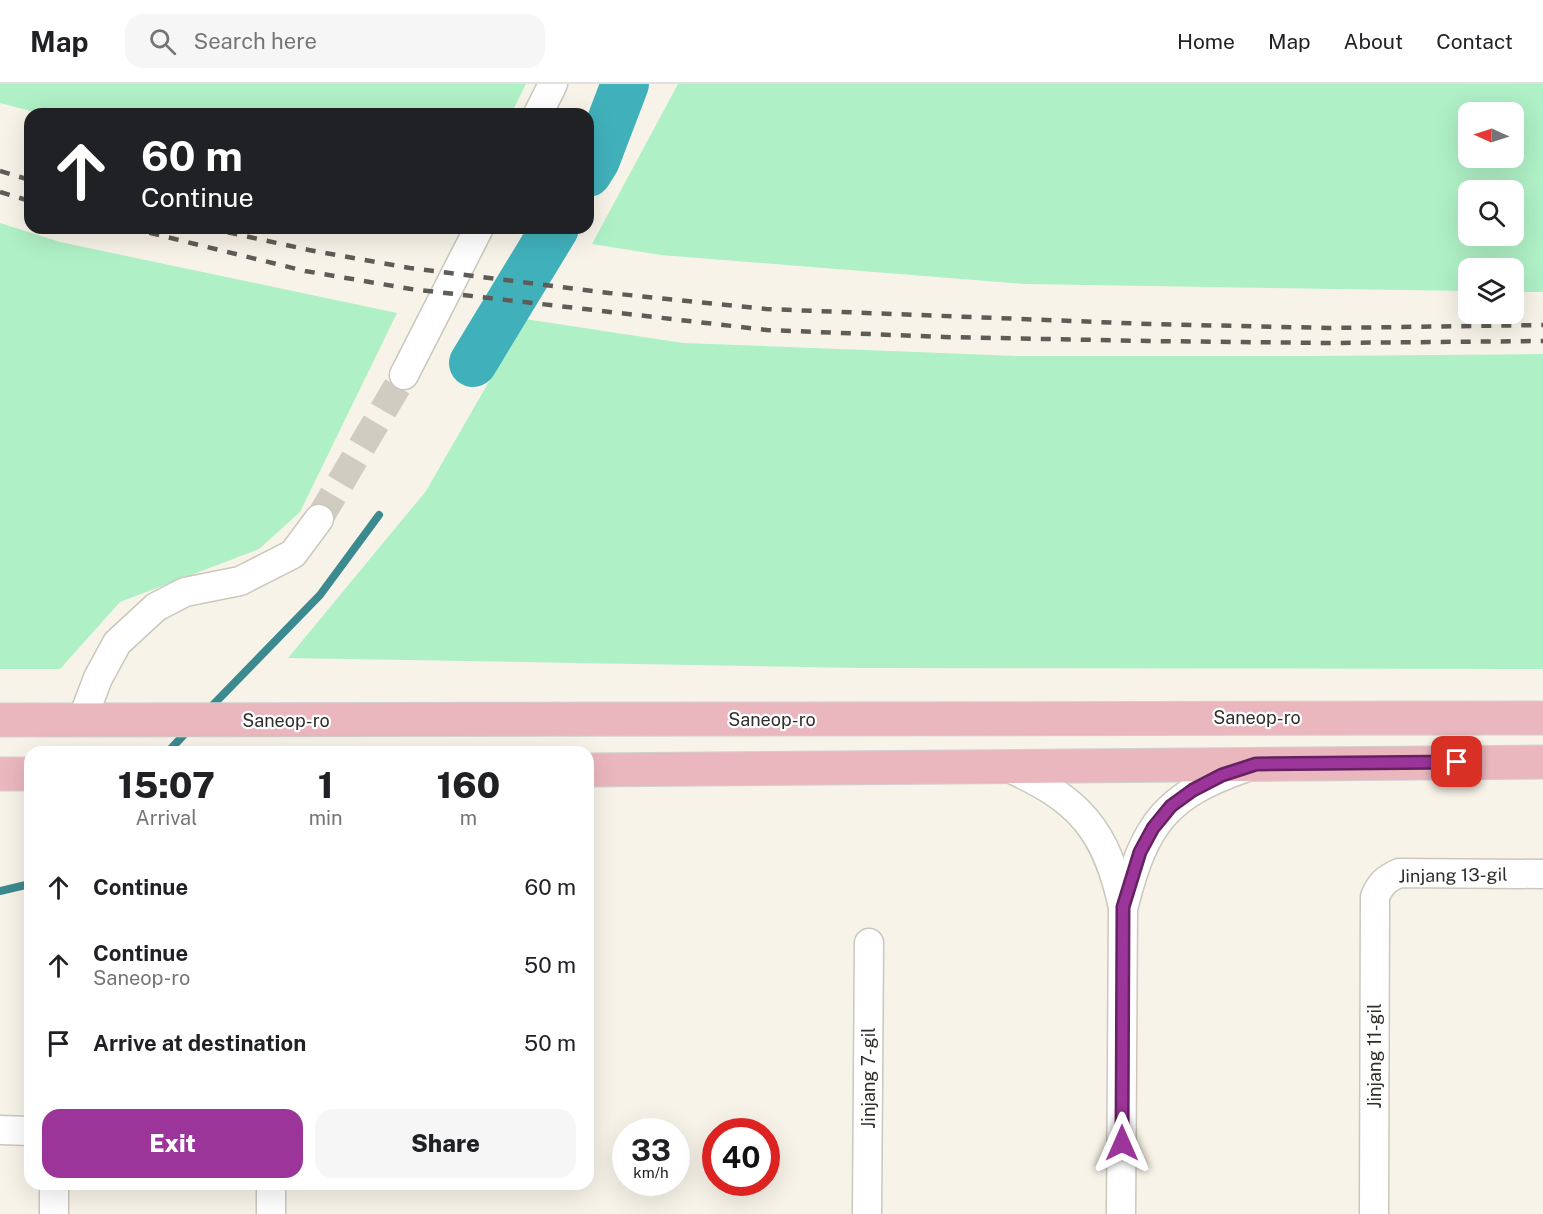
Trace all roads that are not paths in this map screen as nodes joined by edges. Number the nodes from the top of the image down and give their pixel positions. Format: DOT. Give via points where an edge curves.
graph roads {
  1 [pos="553,84"];
  2 [pos="541,108"];
  3 [pos="476,234"];
  4 [pos="404,375"];
  5 [pos="319,519"];
  6 [pos="1543,711"];
  7 [pos="1394,717"];
  8 [pos="1543,718"];
  9 [pos="0,720"];
  10 [pos="82,720"];
  11 [pos="1543,762"];
  12 [pos="1393,763"];
  13 [pos="1256,764"];
  14 [pos="1004,766"];
  15 [pos="1543,768"];
  16 [pos="594,770"];
  17 [pos="0,774"];
  18 [pos="24,774"];
  19 [pos="1543,874"];
  20 [pos="1375,897"];
  21 [pos="1123,907"];
  22 [pos="869,943"];
  23 [pos="0,1130"];
  24 [pos="24,1131"];
  25 [pos="54,1190"];
  26 [pos="271,1190"];
  27 [pos="54,1214"];
  28 [pos="270,1214"];
  29 [pos="867,1214"];
  30 [pos="1121,1214"];
  31 [pos="1374,1214"];
  1 -- 2 [label="street"];
  3 -- 4 [label="street"];
  5 -- 10 [label="street" via="293,554 240,581 185,592 156,607 117,643 99,675"];
  6 -- 7 [label="main road"];
  7 -- 8 [label="main road, Saneop-ro"];
  7 -- 10 [label="main road, Saneop-ro"];
  9 -- 10 [label="main road, Saneop-ro"];
  11 -- 12 [label="main road"];
  12 -- 13 [label="main road"];
  12 -- 15 [label="main road"];
  13 -- 14 [label="main road"];
  13 -- 21 [label="street" via="1222,775 1171,806 1140,852"];
  14 -- 16 [label="main road"];
  14 -- 21 [label="street" via="1040,781 1068,801 1091,825 1117,877"];
  17 -- 18 [label="main road"];
  19 -- 20 [label="street, Jinjang 13-gil" via="1399,873 1379,885"];
  20 -- 31 [label="street, Jinjang 11-gil"];
  21 -- 30 [label="street"];
  22 -- 29 [label="street, Jinjang 7-gil"];
  23 -- 24 [label="street"];
  25 -- 27 [label="street"];
  26 -- 28 [label="street"];
}
